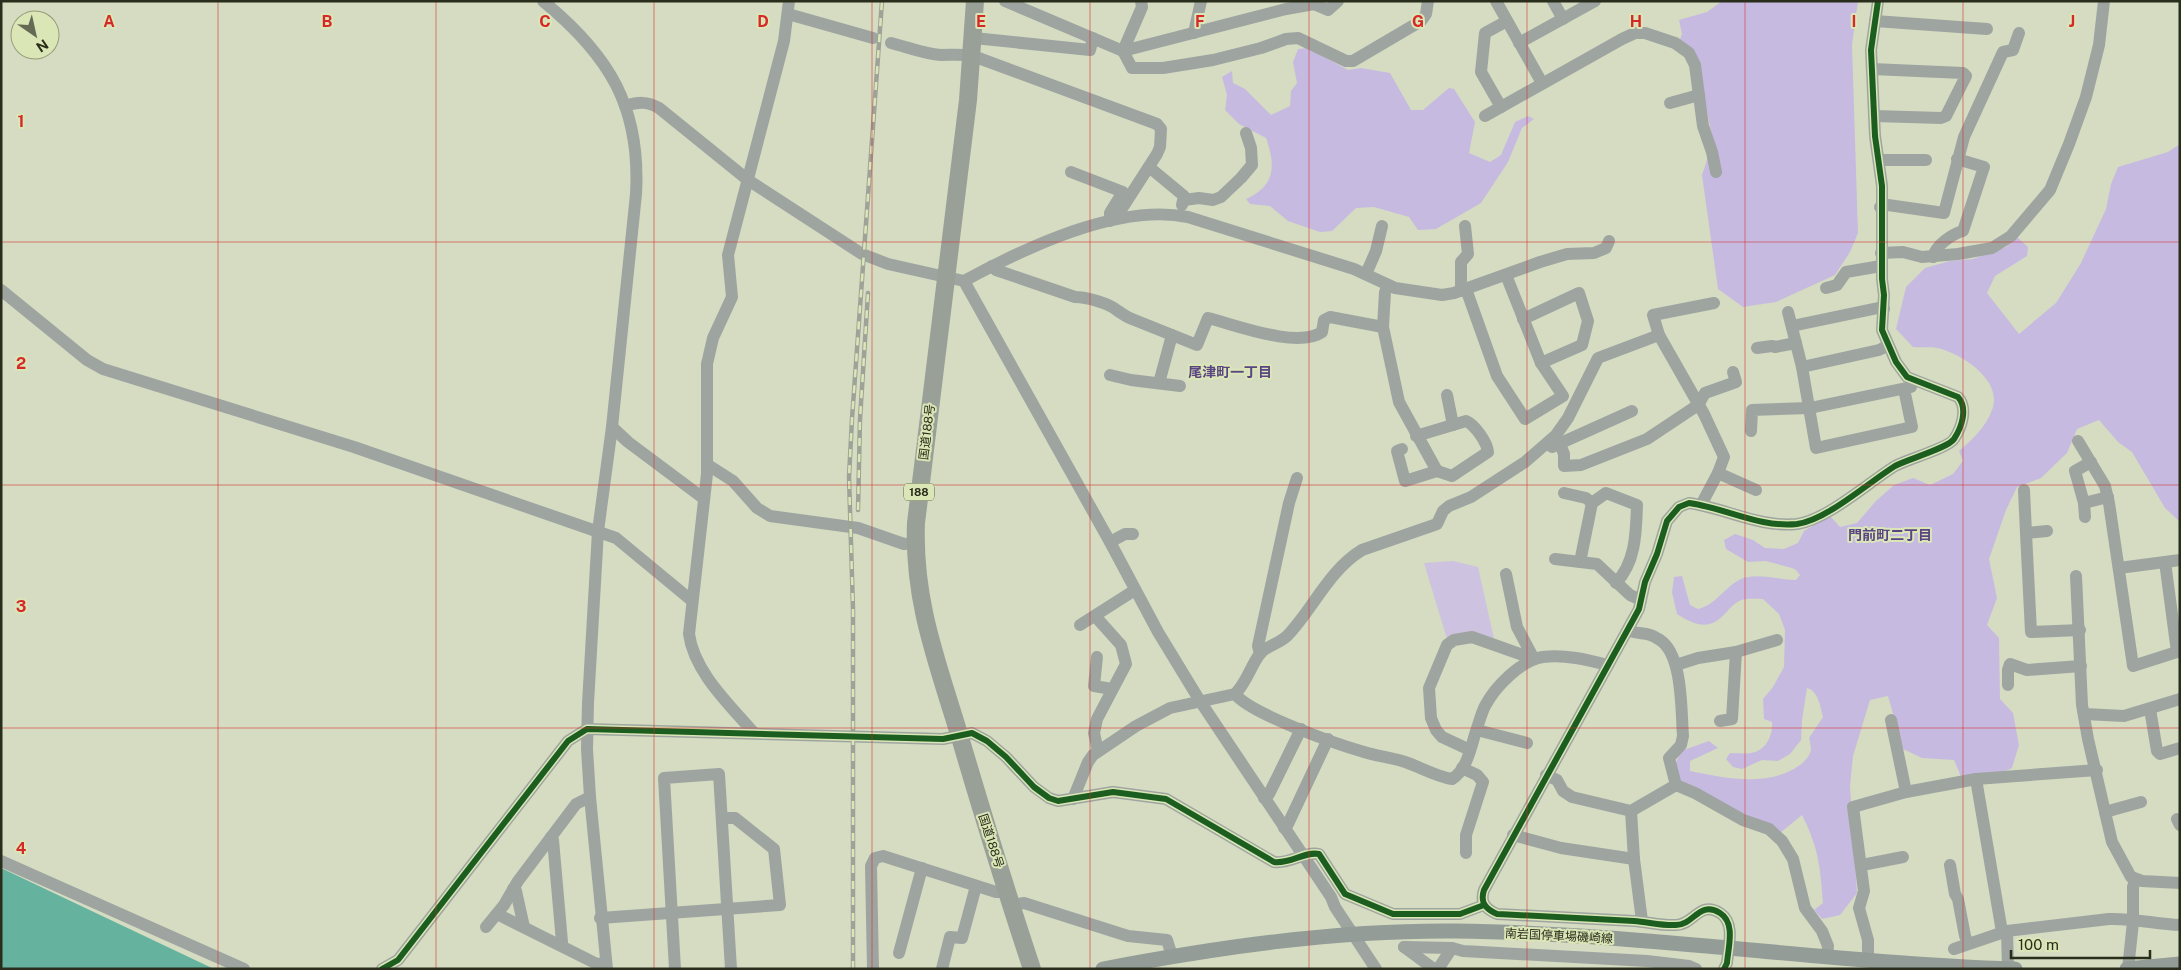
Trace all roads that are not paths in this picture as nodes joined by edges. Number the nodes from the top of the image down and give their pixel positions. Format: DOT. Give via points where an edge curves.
graph roads {
  1 [pos="543,1"];
  2 [pos="975,1"];
  3 [pos="1005,1"];
  4 [pos="1141,1"];
  5 [pos="1201,1"];
  6 [pos="1338,1"];
  7 [pos="1428,1"];
  8 [pos="1496,1"];
  9 [pos="1553,1"];
  10 [pos="1595,1"];
  11 [pos="1878,1"];
  12 [pos="2104,1"];
  13 [pos="789,8"];
  14 [pos="1563,19"];
  15 [pos="1507,21"];
  16 [pos="1875,21"];
  17 [pos="1987,29"];
  18 [pos="2019,32"];
  19 [pos="1194,33"];
  20 [pos="873,38"];
  21 [pos="1093,38"];
  22 [pos="891,43"];
  23 [pos="1519,43"];
  24 [pos="973,47"];
  25 [pos="1123,51"];
  26 [pos="1872,69"];
  27 [pos="1542,84"];
  28 [pos="1699,95"];
  29 [pos="1670,103"];
  30 [pos="625,106"];
  31 [pos="1501,107"];
  32 [pos="1485,116"];
  33 [pos="1875,116"];
  34 [pos="1246,133"];
  35 [pos="1957,159"];
  36 [pos="1879,160"];
  37 [pos="1926,160"];
  38 [pos="1149,167"];
  39 [pos="1071,172"];
  40 [pos="1716,172"];
  41 [pos="748,180"];
  42 [pos="1184,200"];
  43 [pos="1880,206"];
  44 [pos="1178,216"];
  45 [pos="1115,219"];
  46 [pos="1382,226"];
  47 [pos="1465,226"];
  48 [pos="1609,241"];
  49 [pos="1933,257"];
  50 [pos="1881,260"];
  51 [pos="992,266"];
  52 [pos="1366,274"];
  53 [pos="1506,275"];
  54 [pos="955,279"];
  55 [pos="1388,285"];
  56 [pos="1826,288"];
  57 [pos="1,290"];
  58 [pos="1463,290"];
  59 [pos="1714,303"];
  60 [pos="1884,309"];
  61 [pos="1788,312"];
  62 [pos="1522,319"];
  63 [pos="1792,326"];
  64 [pos="1382,327"];
  65 [pos="1172,335"];
  66 [pos="1659,336"];
  67 [pos="1796,342"];
  68 [pos="1888,346"];
  69 [pos="1757,348"];
  70 [pos="1541,363"];
  71 [pos="1802,367"];
  72 [pos="1733,372"];
  73 [pos="1110,375"];
  74 [pos="1918,380"];
  75 [pos="1159,383"];
  76 [pos="1180,386"];
  77 [pos="1904,389"];
  78 [pos="1448,395"];
  79 [pos="1698,405"];
  80 [pos="1810,408"];
  81 [pos="1632,411"];
  82 [pos="1453,425"];
  83 [pos="612,427"];
  84 [pos="1751,431"];
  85 [pos="1416,436"];
  86 [pos="2078,441"];
  87 [pos="1560,444"];
  88 [pos="1543,448"];
  89 [pos="1402,449"];
  90 [pos="2091,462"];
  91 [pos="708,465"];
  92 [pos="1437,471"];
  93 [pos="1718,473"];
  94 [pos="1297,478"];
  95 [pos="1756,490"];
  96 [pos="2024,490"];
  97 [pos="1564,493"];
  98 [pos="2108,497"];
  99 [pos="703,498"];
  100 [pos="1592,503"];
  101 [pos="2084,503"];
  102 [pos="1701,505"];
  103 [pos="2085,516"];
  104 [pos="598,531"];
  105 [pos="2047,531"];
  106 [pos="2026,533"];
  107 [pos="1133,534"];
  108 [pos="1110,542"];
  109 [pos="915,543"];
  110 [pos="1555,559"];
  111 [pos="2180,560"];
  112 [pos="1580,562"];
  113 [pos="2165,562"];
  114 [pos="2119,568"];
  115 [pos="1506,574"];
  116 [pos="2076,576"];
  117 [pos="1616,582"];
  118 [pos="1136,590"];
  119 [pos="691,600"];
  120 [pos="1641,600"];
  121 [pos="1095,616"];
  122 [pos="1080,625"];
  123 [pos="1628,630"];
  124 [pos="2080,630"];
  125 [pos="1777,640"];
  126 [pos="1736,652"];
  127 [pos="2178,652"];
  128 [pos="1260,654"];
  129 [pos="1097,657"];
  130 [pos="1534,659"];
  131 [pos="1608,665"];
  132 [pos="1676,665"];
  133 [pos="2081,666"];
  134 [pos="2008,685"];
  135 [pos="1112,689"];
  136 [pos="1234,694"];
  137 [pos="2180,699"];
  138 [pos="1200,701"];
  139 [pos="2150,709"];
  140 [pos="2084,714"];
  141 [pos="1892,720"];
  142 [pos="1720,721"];
  143 [pos="587,729"];
  144 [pos="1301,729"];
  145 [pos="1476,730"];
  146 [pos="754,733"];
  147 [pos="959,736"];
  148 [pos="1328,739"];
  149 [pos="1527,744"];
  150 [pos="2180,748"];
  151 [pos="1470,750"];
  152 [pos="1098,751"];
  153 [pos="1462,768"];
  154 [pos="2097,770"];
  155 [pos="1546,775"];
  156 [pos="1976,779"];
  157 [pos="1676,785"];
  158 [pos="1906,792"];
  159 [pos="590,797"];
  160 [pos="1264,798"];
  161 [pos="1072,799"];
  162 [pos="2141,802"];
  163 [pos="1631,811"];
  164 [pos="2105,812"];
  165 [pos="722,818"];
  166 [pos="1284,828"];
  167 [pos="1513,836"];
  168 [pos="551,837"];
  169 [pos="1466,853"];
  170 [pos="1303,857"];
  171 [pos="1903,857"];
  172 [pos="1634,859"];
  173 [pos="1,861"];
  174 [pos="1862,865"];
  175 [pos="1950,865"];
  176 [pos="922,868"];
  177 [pos="2135,880"];
  178 [pos="2180,883"];
  179 [pos="976,886"];
  180 [pos="514,888"];
  181 [pos="1009,898"];
  182 [pos="1484,905"];
  183 [pos="727,908"];
  184 [pos="671,911"];
  185 [pos="497,914"];
  186 [pos="600,918"];
  187 [pos="1642,922"];
  188 [pos="2133,922"];
  189 [pos="2180,925"];
  190 [pos="486,927"];
  191 [pos="524,927"];
  192 [pos="2005,931"];
  193 [pos="1353,934"];
  194 [pos="1968,943"];
  195 [pos="560,945"];
  196 [pos="1452,948"];
  197 [pos="1728,948"];
  198 [pos="1954,949"];
  199 [pos="900,953"];
  200 [pos="1172,956"];
  201 [pos="1827,958"];
  202 [pos="1868,961"];
  203 [pos="2180,964"];
  204 [pos="607,966"];
  205 [pos="2008,968"];
  206 [pos="244,969"];
  207 [pos="382,969"];
  208 [pos="675,969"];
  209 [pos="732,969"];
  210 [pos="873,969"];
  211 [pos="942,969"];
  212 [pos="1032,969"];
  213 [pos="1103,969"];
  214 [pos="1376,969"];
  215 [pos="1434,969"];
  216 [pos="1438,969"];
  217 [pos="1696,969"];
  218 [pos="1724,969"];
  219 [pos="2015,969"];
  220 [pos="2128,969"];
  1 -- 30 [label="street" via="575,28 597,53 615,81"];
  2 -- 24 [label="highway, 国道188号 / 188"];
  3 -- 21 [label="street"];
  4 -- 25 [label="street" via="1142,6"];
  5 -- 19 [label="street"];
  6 -- 19 [label="street" via="1328,10 1314,4"];
  7 -- 25 [label="street" via="1421,21 1353,61 1346,61 1298,38 1213,60 1163,68 1132,68"];
  8 -- 15 [label="street"];
  9 -- 14 [label="street"];
  10 -- 14 [label="street"];
  11 -- 16 [label="street"];
  12 -- 49 [label="street" via="2099,45 2086,97 2050,190 2011,236 2000,244"];
  13 -- 20 [label="street"];
  13 -- 41 [label="street" via="784,41"];
  14 -- 23 [label="street"];
  15 -- 23 [label="street"];
  15 -- 31 [label="street" via="1485,33 1480,64 1481,72"];
  16 -- 17 [label="street"];
  16 -- 26 [label="street"];
  18 -- 35 [label="street" via="2013,50 2003,52"];
  19 -- 25 [label="street"];
  21 -- 24 [label="street" via="1090,50"];
  21 -- 25 [label="street"];
  22 -- 24 [label="street" via="940,55 959,53"];
  23 -- 27 [label="street"];
  24 -- 38 [label="street" via="1157,124 1161,129 1160,147"];
  24 -- 54 [label="highway, 国道188号 / 188"];
  26 -- 33 [label="street"];
  26 -- 33 [label="street" via="1963,73 1966,76 1946,116"];
  27 -- 28 [label="street" via="1622,39 1644,33 1675,42 1689,53 1695,65"];
  27 -- 31 [label="street"];
  28 -- 29 [label="street"];
  28 -- 40 [label="street" via="1703,126"];
  30 -- 41 [label="street" via="642,102 659,108"];
  30 -- 83 [label="street" via="632,128 637,177"];
  31 -- 32 [label="street"];
  33 -- 36 [label="street"];
  34 -- 42 [label="street" via="1252,164 1241,178 1222,197"];
  35 -- 43 [label="street" via="1944,213"];
  35 -- 49 [label="street" via="1984,167 1963,231 1948,238"];
  36 -- 37 [label="street"];
  36 -- 43 [label="street"];
  38 -- 42 [label="street" via="1184,196"];
  38 -- 45 [label="street"];
  39 -- 45 [label="street" via="1123,192 1110,213"];
  41 -- 54 [label="street" via="862,254 888,264"];
  41 -- 91 [label="street" via="728,256 732,297 713,338 707,364"];
  42 -- 44 [label="street"];
  43 -- 50 [label="street"];
  44 -- 45 [label="street"];
  44 -- 52 [label="street"];
  45 -- 51 [label="street" via="1020,252"];
  46 -- 52 [label="street"];
  47 -- 58 [label="street" via="1468,254 1461,262"];
  48 -- 53 [label="street" via="1606,248 1594,253 1567,254"];
  49 -- 50 [label="street" via="1903,252"];
  50 -- 56 [label="street" via="1846,272 1837,285"];
  50 -- 60 [label="street"];
  51 -- 54 [label="street"];
  51 -- 65 [label="street" via="1075,297 1087,298"];
  52 -- 55 [label="street"];
  53 -- 58 [label="street"];
  53 -- 62 [label="street"];
  54 -- 108 [label="street"];
  54 -- 109 [label="highway, 国道188号 / 188"];
  55 -- 58 [label="street" via="1442,295"];
  55 -- 64 [label="street"];
  57 -- 104 [label="street" via="87,360 103,369 354,447"];
  58 -- 70 [label="street" via="1497,376 1525,419 1563,396"];
  59 -- 66 [label="street" via="1653,315"];
  60 -- 63 [label="street"];
  60 -- 68 [label="street" via="1882,330"];
  61 -- 63 [label="street"];
  62 -- 70 [label="street"];
  62 -- 70 [label="street" via="1579,293 1588,320 1582,345"];
  63 -- 67 [label="street"];
  64 -- 65 [label="street" via="1330,318 1324,320 1322,332 1317,336 1300,339 1208,318 1197,345"];
  64 -- 85 [label="street" via="1398,402"];
  65 -- 75 [label="street"];
  66 -- 79 [label="street"];
  66 -- 88 [label="street" via="1598,358 1568,418"];
  67 -- 69 [label="street" via="1776,348"];
  67 -- 71 [label="street"];
  68 -- 71 [label="street"];
  68 -- 74 [label="street" via="1900,370 1907,377"];
  71 -- 80 [label="street"];
  72 -- 79 [label="street" via="1736,382 1705,393"];
  73 -- 75 [label="street"];
  74 -- 77 [label="street"];
  74 -- 102 [label="street" via="1958,397 1962,402 1961,422 1953,440 1947,445 1909,459 1813,519 1800,523 1778,525"];
  75 -- 76 [label="street"];
  77 -- 80 [label="street"];
  77 -- 80 [label="street" via="1912,427 1816,448"];
  78 -- 82 [label="street"];
  79 -- 87 [label="street" via="1647,439 1581,465 1564,466"];
  79 -- 93 [label="street" via="1724,457"];
  80 -- 84 [label="street" via="1752,410"];
  81 -- 87 [label="street"];
  82 -- 85 [label="street"];
  82 -- 92 [label="street" via="1466,421 1471,423 1488,452 1452,476"];
  83 -- 99 [label="street"];
  83 -- 104 [label="street"];
  85 -- 92 [label="street"];
  86 -- 90 [label="street"];
  87 -- 88 [label="street"];
  88 -- 128 [label="street" via="1471,497 1448,506 1437,524 1353,556 1285,638"];
  89 -- 92 [label="street" via="1397,451 1405,481"];
  90 -- 98 [label="street"];
  90 -- 101 [label="street" via="2076,471"];
  91 -- 99 [label="street"];
  91 -- 109 [label="street" via="734,481 757,508 770,516 858,528 904,544"];
  93 -- 95 [label="street"];
  93 -- 102 [label="street"];
  94 -- 128 [label="street" via="1258,646"];
  96 -- 106 [label="street"];
  97 -- 100 [label="street" via="1586,498"];
  98 -- 101 [label="street"];
  98 -- 114 [label="street"];
  99 -- 119 [label="street"];
  100 -- 112 [label="street"];
  100 -- 117 [label="street" via="1606,493 1637,505 1636,541"];
  101 -- 103 [label="street"];
  102 -- 120 [label="street" via="1689,503 1679,507 1667,521"];
  104 -- 119 [label="street" via="616,538"];
  104 -- 143 [label="street"];
  105 -- 106 [label="street"];
  106 -- 124 [label="street" via="2032,632"];
  107 -- 108 [label="street" via="1125,534"];
  108 -- 118 [label="street"];
  109 -- 147 [label="highway, 国道188号 / 188" via="921,604"];
  110 -- 112 [label="street"];
  111 -- 113 [label="street"];
  112 -- 117 [label="street" via="1597,564"];
  113 -- 114 [label="street"];
  113 -- 127 [label="street"];
  114 -- 127 [label="street" via="2133,666"];
  115 -- 130 [label="street" via="1517,627"];
  116 -- 124 [label="street"];
  117 -- 120 [label="street"];
  118 -- 121 [label="street"];
  118 -- 138 [label="street"];
  119 -- 146 [label="street" via="688,634 699,667"];
  120 -- 123 [label="street"];
  121 -- 122 [label="street"];
  121 -- 135 [label="street" via="1121,645 1126,664"];
  123 -- 131 [label="street"];
  123 -- 132 [label="street" via="1635,634 1645,632 1665,643"];
  124 -- 133 [label="street"];
  125 -- 126 [label="street"];
  126 -- 132 [label="street" via="1710,655"];
  126 -- 142 [label="street" via="1732,719"];
  128 -- 136 [label="street" via="1242,687"];
  129 -- 135 [label="street" via="1094,686"];
  130 -- 131 [label="street" via="1570,658"];
  130 -- 145 [label="street" via="1500,685 1486,705"];
  130 -- 151 [label="street" via="1472,637 1454,640 1447,645 1430,682 1431,718 1442,737"];
  131 -- 155 [label="street"];
  132 -- 157 [label="street" via="1683,736 1681,744 1669,758"];
  133 -- 134 [label="street" via="2027,670 2010,664"];
  133 -- 140 [label="street"];
  135 -- 152 [label="street" via="1097,719 1094,733"];
  136 -- 138 [label="street"];
  136 -- 144 [label="street" via="1256,710"];
  137 -- 139 [label="street"];
  138 -- 152 [label="street" via="1152,716"];
  138 -- 160 [label="street"];
  139 -- 140 [label="street" via="2116,717"];
  139 -- 150 [label="street" via="2157,752"];
  140 -- 154 [label="street"];
  141 -- 158 [label="street"];
  143 -- 146 [label="street"];
  143 -- 159 [label="street"];
  143 -- 207 [label="street" via="568,741 398,960"];
  144 -- 148 [label="street"];
  144 -- 160 [label="street" via="1269,794"];
  145 -- 149 [label="street"];
  145 -- 151 [label="street"];
  146 -- 147 [label="street" via="943,739"];
  147 -- 161 [label="street" via="972,733 987,741 1049,798"];
  147 -- 181 [label="highway, 国道188号 / 188"];
  148 -- 153 [label="street" via="1364,752 1401,760 1442,777 1452,779"];
  148 -- 166 [label="street"];
  151 -- 153 [label="street"];
  152 -- 161 [label="street" via="1088,762"];
  153 -- 169 [label="street" via="1483,782 1466,835"];
  154 -- 156 [label="street"];
  154 -- 164 [label="street"];
  155 -- 163 [label="street" via="1557,780 1563,791 1572,797"];
  155 -- 167 [label="street"];
  156 -- 158 [label="street"];
  156 -- 192 [label="street"];
  157 -- 163 [label="street"];
  157 -- 201 [label="street" via="1743,820 1769,829 1782,841 1793,859 1805,908 1822,931 1828,946"];
  158 -- 174 [label="street" via="1853,807"];
  159 -- 168 [label="street" via="576,804"];
  159 -- 186 [label="street"];
  160 -- 166 [label="street"];
  161 -- 170 [label="street" via="1113,792 1166,799 1274,862 1284,863"];
  162 -- 164 [label="street"];
  163 -- 172 [label="street"];
  164 -- 177 [label="street" via="2118,857"];
  165 -- 183 [label="street"];
  165 -- 183 [label="street" via="735,818 774,848 780,905"];
  165 -- 184 [label="street" via="718,774 664,778"];
  166 -- 170 [label="street"];
  167 -- 172 [label="street" via="1561,848"];
  167 -- 182 [label="street" via="1481,897"];
  168 -- 180 [label="street"];
  168 -- 195 [label="street"];
  170 -- 182 [label="street" via="1311,852 1319,854 1346,894 1393,914 1460,914"];
  170 -- 193 [label="street"];
  171 -- 174 [label="street"];
  172 -- 187 [label="street"];
  173 -- 206 [label="street"];
  174 -- 202 [label="street" via="1864,891 1859,908 1868,940"];
  175 -- 194 [label="street"];
  176 -- 179 [label="street"];
  176 -- 199 [label="street"];
  176 -- 210 [label="street" via="883,856 875,858 871,866"];
  177 -- 178 [label="street"];
  177 -- 188 [label="street"];
  179 -- 181 [label="street"];
  179 -- 211 [label="street" via="962,938 950,937"];
  180 -- 185 [label="street"];
  180 -- 191 [label="street"];
  181 -- 200 [label="street" via="1128,936 1167,940"];
  181 -- 212 [label="highway, 国道188号 / 188"];
  182 -- 187 [label="street" via="1497,914"];
  183 -- 184 [label="street"];
  183 -- 209 [label="street"];
  184 -- 186 [label="street"];
  184 -- 208 [label="street"];
  185 -- 190 [label="street"];
  185 -- 191 [label="street"];
  186 -- 204 [label="street"];
  187 -- 197 [label="street" via="1677,926 1700,911 1711,909 1725,916 1729,925"];
  188 -- 189 [label="street"];
  188 -- 192 [label="street" via="2109,919"];
  188 -- 220 [label="street"];
  191 -- 195 [label="street"];
  192 -- 194 [label="street"];
  192 -- 205 [label="street"];
  193 -- 197 [label="main road, 南岩国停車場磯崎線" via="1455,931 1598,937"];
  193 -- 200 [label="main road, 南岩国停車場磯崎線"];
  193 -- 214 [label="street"];
  194 -- 198 [label="street"];
  195 -- 204 [label="street"];
  196 -- 215 [label="street" via="1404,947"];
  196 -- 216 [label="street"];
  196 -- 217 [label="street" via="1646,961"];
  197 -- 201 [label="main road, 南岩国停車場磯崎線"];
  197 -- 218 [label="street"];
  200 -- 213 [label="main road, 南岩国停車場磯崎線"];
  201 -- 202 [label="main road, 南岩国停車場磯崎線"];
  202 -- 205 [label="main road, 南岩国停車場磯崎線"];
  203 -- 220 [label="main road"];
  205 -- 219 [label="main road, 南岩国停車場磯崎線"];
}
